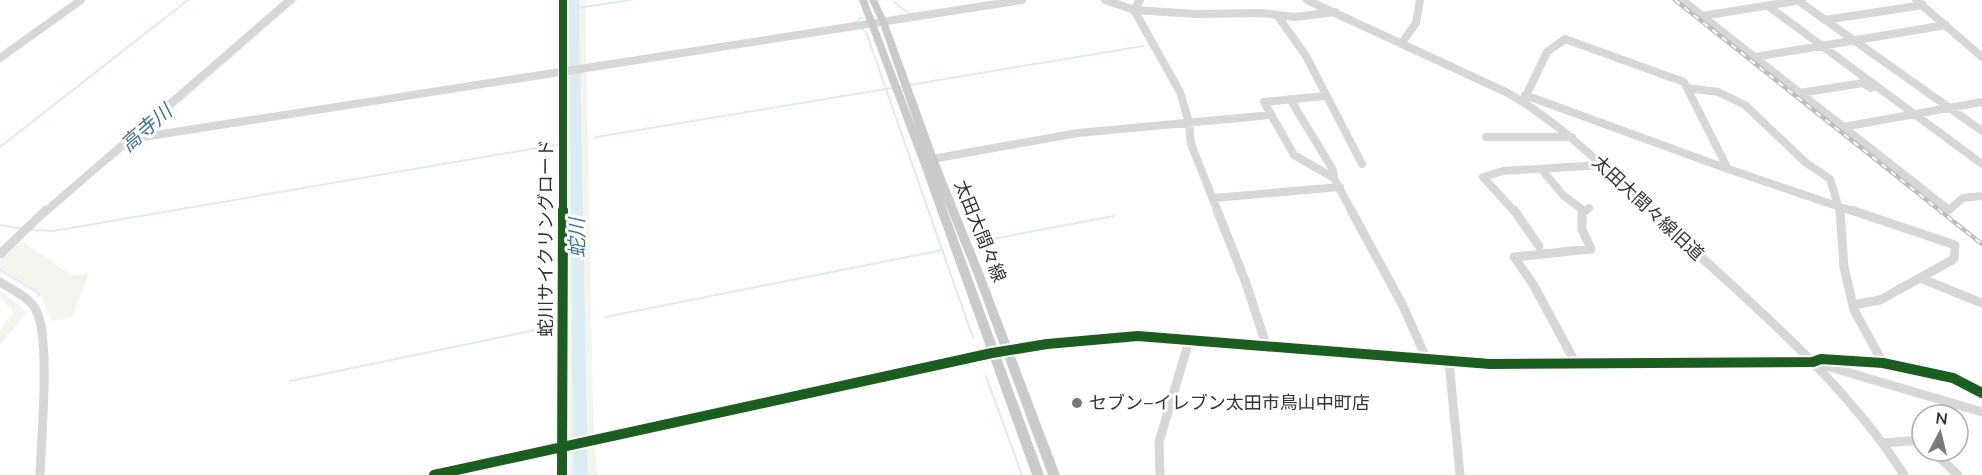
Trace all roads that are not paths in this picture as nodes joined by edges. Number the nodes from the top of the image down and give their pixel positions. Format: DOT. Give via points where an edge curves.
graph roads {
  1 [pos="81,0"];
  2 [pos="290,0"];
  3 [pos="863,0"];
  4 [pos="873,0"];
  5 [pos="1022,0"];
  6 [pos="1105,0"];
  7 [pos="1140,0"];
  8 [pos="1307,0"];
  9 [pos="1420,0"];
  10 [pos="1682,0"];
  11 [pos="1799,0"];
  12 [pos="1916,0"];
  13 [pos="1767,4"];
  14 [pos="1923,5"];
  15 [pos="1134,10"];
  16 [pos="1335,12"];
  17 [pos="1277,15"];
  18 [pos="1702,16"];
  19 [pos="1825,20"];
  20 [pos="878,22"];
  21 [pos="1946,26"];
  22 [pos="1854,41"];
  23 [pos="1401,44"];
  24 [pos="1822,46"];
  25 [pos="1755,57"];
  26 [pos="1982,57"];
  27 [pos="0,58"];
  28 [pos="1687,88"];
  29 [pos="1800,93"];
  30 [pos="1325,96"];
  31 [pos="1524,98"];
  32 [pos="1290,99"];
  33 [pos="1982,102"];
  34 [pos="1949,108"];
  35 [pos="1271,115"];
  36 [pos="1910,115"];
  37 [pos="1190,123"];
  38 [pos="1843,127"];
  39 [pos="1982,131"];
  40 [pos="1486,137"];
  41 [pos="1572,137"];
  42 [pos="130,139"];
  43 [pos="932,159"];
  44 [pos="1362,164"];
  45 [pos="1982,164"];
  46 [pos="1602,165"];
  47 [pos="1542,170"];
  48 [pos="1728,170"];
  49 [pos="1982,170"];
  50 [pos="1334,178"];
  51 [pos="1340,187"];
  52 [pos="1982,196"];
  53 [pos="1214,198"];
  54 [pos="1839,208"];
  55 [pos="1539,246"];
  56 [pos="0,254"];
  57 [pos="1920,278"];
  58 [pos="0,282"];
  59 [pos="1982,303"];
  60 [pos="1853,305"];
  61 [pos="1189,340"];
  62 [pos="1263,347"];
  63 [pos="1007,351"];
  64 [pos="992,353"];
  65 [pos="1427,360"];
  66 [pos="1449,362"];
  67 [pos="1575,362"];
  68 [pos="1813,362"];
  69 [pos="1883,363"];
  70 [pos="1982,393"];
  71 [pos="1982,412"];
  72 [pos="1910,441"];
  73 [pos="1883,442"];
  74 [pos="1946,463"];
  75 [pos="40,475"];
  76 [pos="434,475"];
  77 [pos="1038,475"];
  78 [pos="1054,475"];
  79 [pos="1160,475"];
  80 [pos="1460,475"];
  81 [pos="1904,475"];
  82 [pos="1958,475"];
  1 -- 27 [label="street"];
  2 -- 42 [label="street"];
  3 -- 20 [label="main road, 太田大間々線"];
  4 -- 20 [label="main road, 太田大間々線"];
  5 -- 20 [label="street"];
  6 -- 15 [label="street"];
  7 -- 15 [label="street"];
  8 -- 16 [label="street, 太田大間々線旧道"];
  9 -- 23 [label="street" via="1416,23"];
  10 -- 18 [label="street"];
  11 -- 13 [label="street"];
  11 -- 19 [label="street"];
  12 -- 14 [label="street"];
  13 -- 18 [label="street"];
  13 -- 24 [label="street"];
  14 -- 19 [label="street"];
  14 -- 21 [label="street"];
  15 -- 17 [label="street"];
  15 -- 37 [label="street" via="1138,23 1174,79"];
  16 -- 17 [label="street" via="1302,17"];
  16 -- 23 [label="street, 太田大間々線旧道"];
  17 -- 30 [label="street" via="1306,56"];
  18 -- 25 [label="street"];
  19 -- 22 [label="street"];
  20 -- 42 [label="street"];
  20 -- 43 [label="main road, 太田大間々線"];
  20 -- 64 [label="main road, 太田大間々線"];
  21 -- 22 [label="street"];
  21 -- 26 [label="street"];
  22 -- 24 [label="street"];
  22 -- 34 [label="street"];
  23 -- 31 [label="street, 太田大間々線旧道"];
  24 -- 25 [label="street"];
  24 -- 36 [label="street"];
  25 -- 29 [label="street"];
  28 -- 31 [label="street" via="1684,82 1565,39 1547,52"];
  28 -- 48 [label="street"];
  28 -- 54 [label="street" via="1718,92 1750,108 1805,162 1828,177"];
  29 -- 36 [label="street" via="1863,83"];
  29 -- 38 [label="street"];
  30 -- 32 [label="street"];
  30 -- 44 [label="street"];
  31 -- 41 [label="street, 太田大間々線旧道"];
  31 -- 48 [label="street"];
  32 -- 35 [label="street" via="1264,102"];
  32 -- 50 [label="street" via="1333,170"];
  33 -- 34 [label="street"];
  34 -- 36 [label="street"];
  34 -- 39 [label="street"];
  35 -- 37 [label="street"];
  35 -- 50 [label="street" via="1294,155"];
  36 -- 38 [label="street"];
  36 -- 45 [label="street"];
  36 -- 49 [label="street"];
  37 -- 43 [label="street" via="1078,133"];
  37 -- 53 [label="street" via="1191,144"];
  38 -- 52 [label="street" via="1949,210 1963,198"];
  40 -- 41 [label="street"];
  41 -- 46 [label="street, 太田大間々線旧道"];
  42 -- 56 [label="street"];
  43 -- 63 [label="main road, 太田大間々線"];
  46 -- 47 [label="street"];
  46 -- 68 [label="street, 太田大間々線旧道"];
  47 -- 55 [label="street" via="1496,171 1483,177 1513,208"];
  47 -- 67 [label="street" via="1552,184 1586,209 1582,229 1591,249 1514,257"];
  48 -- 54 [label="street"];
  50 -- 51 [label="street"];
  51 -- 53 [label="street"];
  51 -- 65 [label="street"];
  53 -- 62 [label="street" via="1246,283"];
  54 -- 57 [label="street" via="1955,245 1953,259"];
  54 -- 60 [label="street" via="1844,267"];
  57 -- 59 [label="street"];
  57 -- 60 [label="street" via="1880,300"];
  58 -- 75 [label="street" via="28,300 41,325 44,351"];
  60 -- 69 [label="street"];
  61 -- 62 [label="street"];
  61 -- 63 [label="street" via="1103,337"];
  61 -- 79 [label="street" via="1159,442"];
  62 -- 65 [label="street"];
  63 -- 64 [label="street"];
  63 -- 78 [label="main road, 太田大間々線"];
  64 -- 76 [label="street"];
  64 -- 77 [label="main road, 太田大間々線"];
  65 -- 66 [label="street"];
  66 -- 67 [label="street"];
  66 -- 80 [label="street"];
  67 -- 68 [label="street"];
  68 -- 69 [label="street" via="1821,359"];
  68 -- 71 [label="street, 太田大間々線旧道"];
  68 -- 73 [label="street"];
  69 -- 70 [label="street" via="1953,378"];
  72 -- 73 [label="street"];
  73 -- 81 [label="street"];
  74 -- 82 [label="street"];
}
